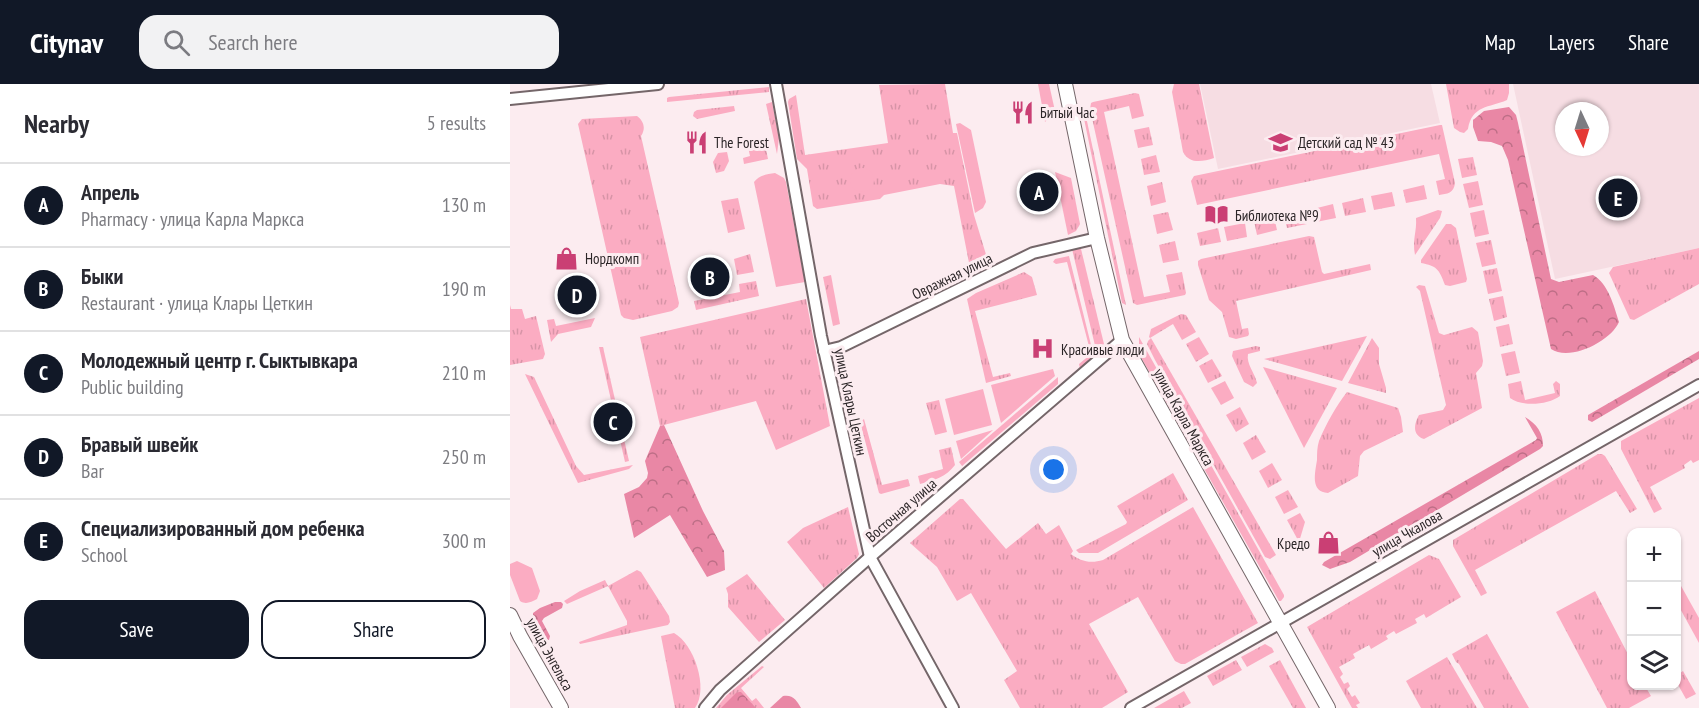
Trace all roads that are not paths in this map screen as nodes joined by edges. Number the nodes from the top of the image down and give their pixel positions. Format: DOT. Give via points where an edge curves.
graph roads {
  1 [pos="658,84"];
  2 [pos="776,84"];
  3 [pos="1065,84"];
  4 [pos="596,87"];
  5 [pos="510,99"];
  6 [pos="1097,238"];
  7 [pos="1122,340"];
  8 [pos="824,351"];
  9 [pos="1699,386"];
  10 [pos="870,557"];
  11 [pos="510,615"];
  12 [pos="1280,623"];
  13 [pos="561,708"];
  14 [pos="705,708"];
  15 [pos="953,708"];
  16 [pos="1131,708"];
  17 [pos="1328,708"];
  1 -- 4 [label="street"];
  2 -- 8 [label="street, улица Клары Цеткин"];
  3 -- 6 [label="street, улица Карла Маркса"];
  4 -- 5 [label="street"];
  6 -- 7 [label="street, улица Карла Маркса"];
  6 -- 8 [label="street, Овражная улица" via="1034,253 841,347"];
  7 -- 10 [label="street, Восточная улица"];
  7 -- 12 [label="street, улица Карла Маркса"];
  8 -- 10 [label="street, улица Клары Цеткин"];
  9 -- 12 [label="street, улица Чкалова"];
  10 -- 14 [label="street, Восточная улица" via="720,690"];
  10 -- 15 [label="street, улица Клары Цеткин"];
  11 -- 13 [label="street, улица Энгельса"];
  12 -- 16 [label="street, улица Чкалова"];
  12 -- 17 [label="street, улица Карла Маркса"];
}
